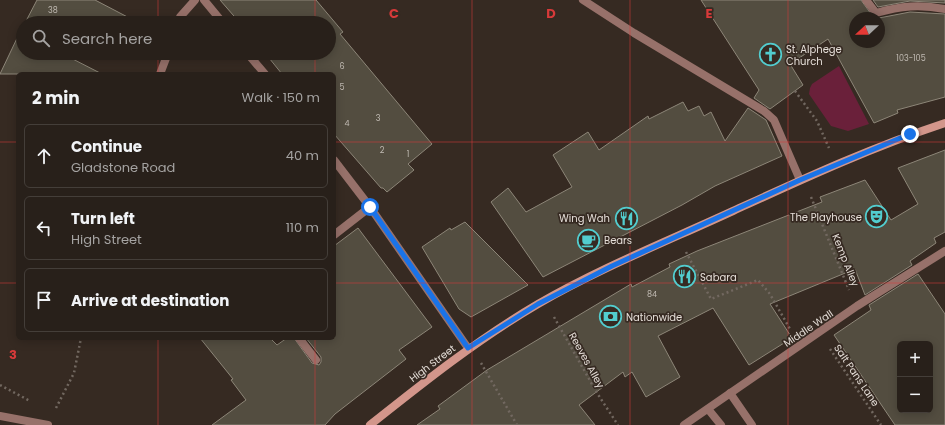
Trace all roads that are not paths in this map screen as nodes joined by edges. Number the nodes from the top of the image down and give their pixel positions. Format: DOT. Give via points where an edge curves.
graph roads {
  1 [pos="195,0"];
  2 [pos="204,0"];
  3 [pos="583,0"];
  4 [pos="866,0"];
  5 [pos="945,9"];
  6 [pos="181,16"];
  7 [pos="217,16"];
  8 [pos="165,60"];
  9 [pos="253,60"];
  10 [pos="161,72"];
  11 [pos="263,72"];
  12 [pos="945,123"];
  13 [pos="336,163"];
  14 [pos="800,180"];
  15 [pos="370,207"];
  16 [pos="336,233"];
  17 [pos="945,251"];
  18 [pos="301,340"];
  19 [pos="470,348"];
  20 [pos="316,360"];
  21 [pos="730,394"];
  22 [pos="708,409"];
  23 [pos="0,416"];
  24 [pos="48,425"];
  25 [pos="370,425"];
  26 [pos="684,425"];
  27 [pos="721,425"];
  28 [pos="752,425"];
  1 -- 6 [label="street"];
  2 -- 7 [label="street"];
  3 -- 14 [label="street" via="764,111 774,120"];
  4 -- 5 [label="street" via="876,13 898,6"];
  8 -- 10 [label="street"];
  9 -- 11 [label="street"];
  12 -- 14 [label="main road, High Street" via="910,134"];
  13 -- 15 [label="street"];
  14 -- 19 [label="main road, High Street" via="612,266 546,300"];
  15 -- 16 [label="street"];
  15 -- 19 [label="street"];
  17 -- 21 [label="street, Middle Wall" via="857,306"];
  18 -- 20 [label="street"];
  19 -- 25 [label="main road, High Street" via="429,377"];
  21 -- 22 [label="street, Middle Wall"];
  21 -- 28 [label="street"];
  22 -- 26 [label="street, Middle Wall"];
  22 -- 27 [label="street"];
  23 -- 24 [label="street"];
}
